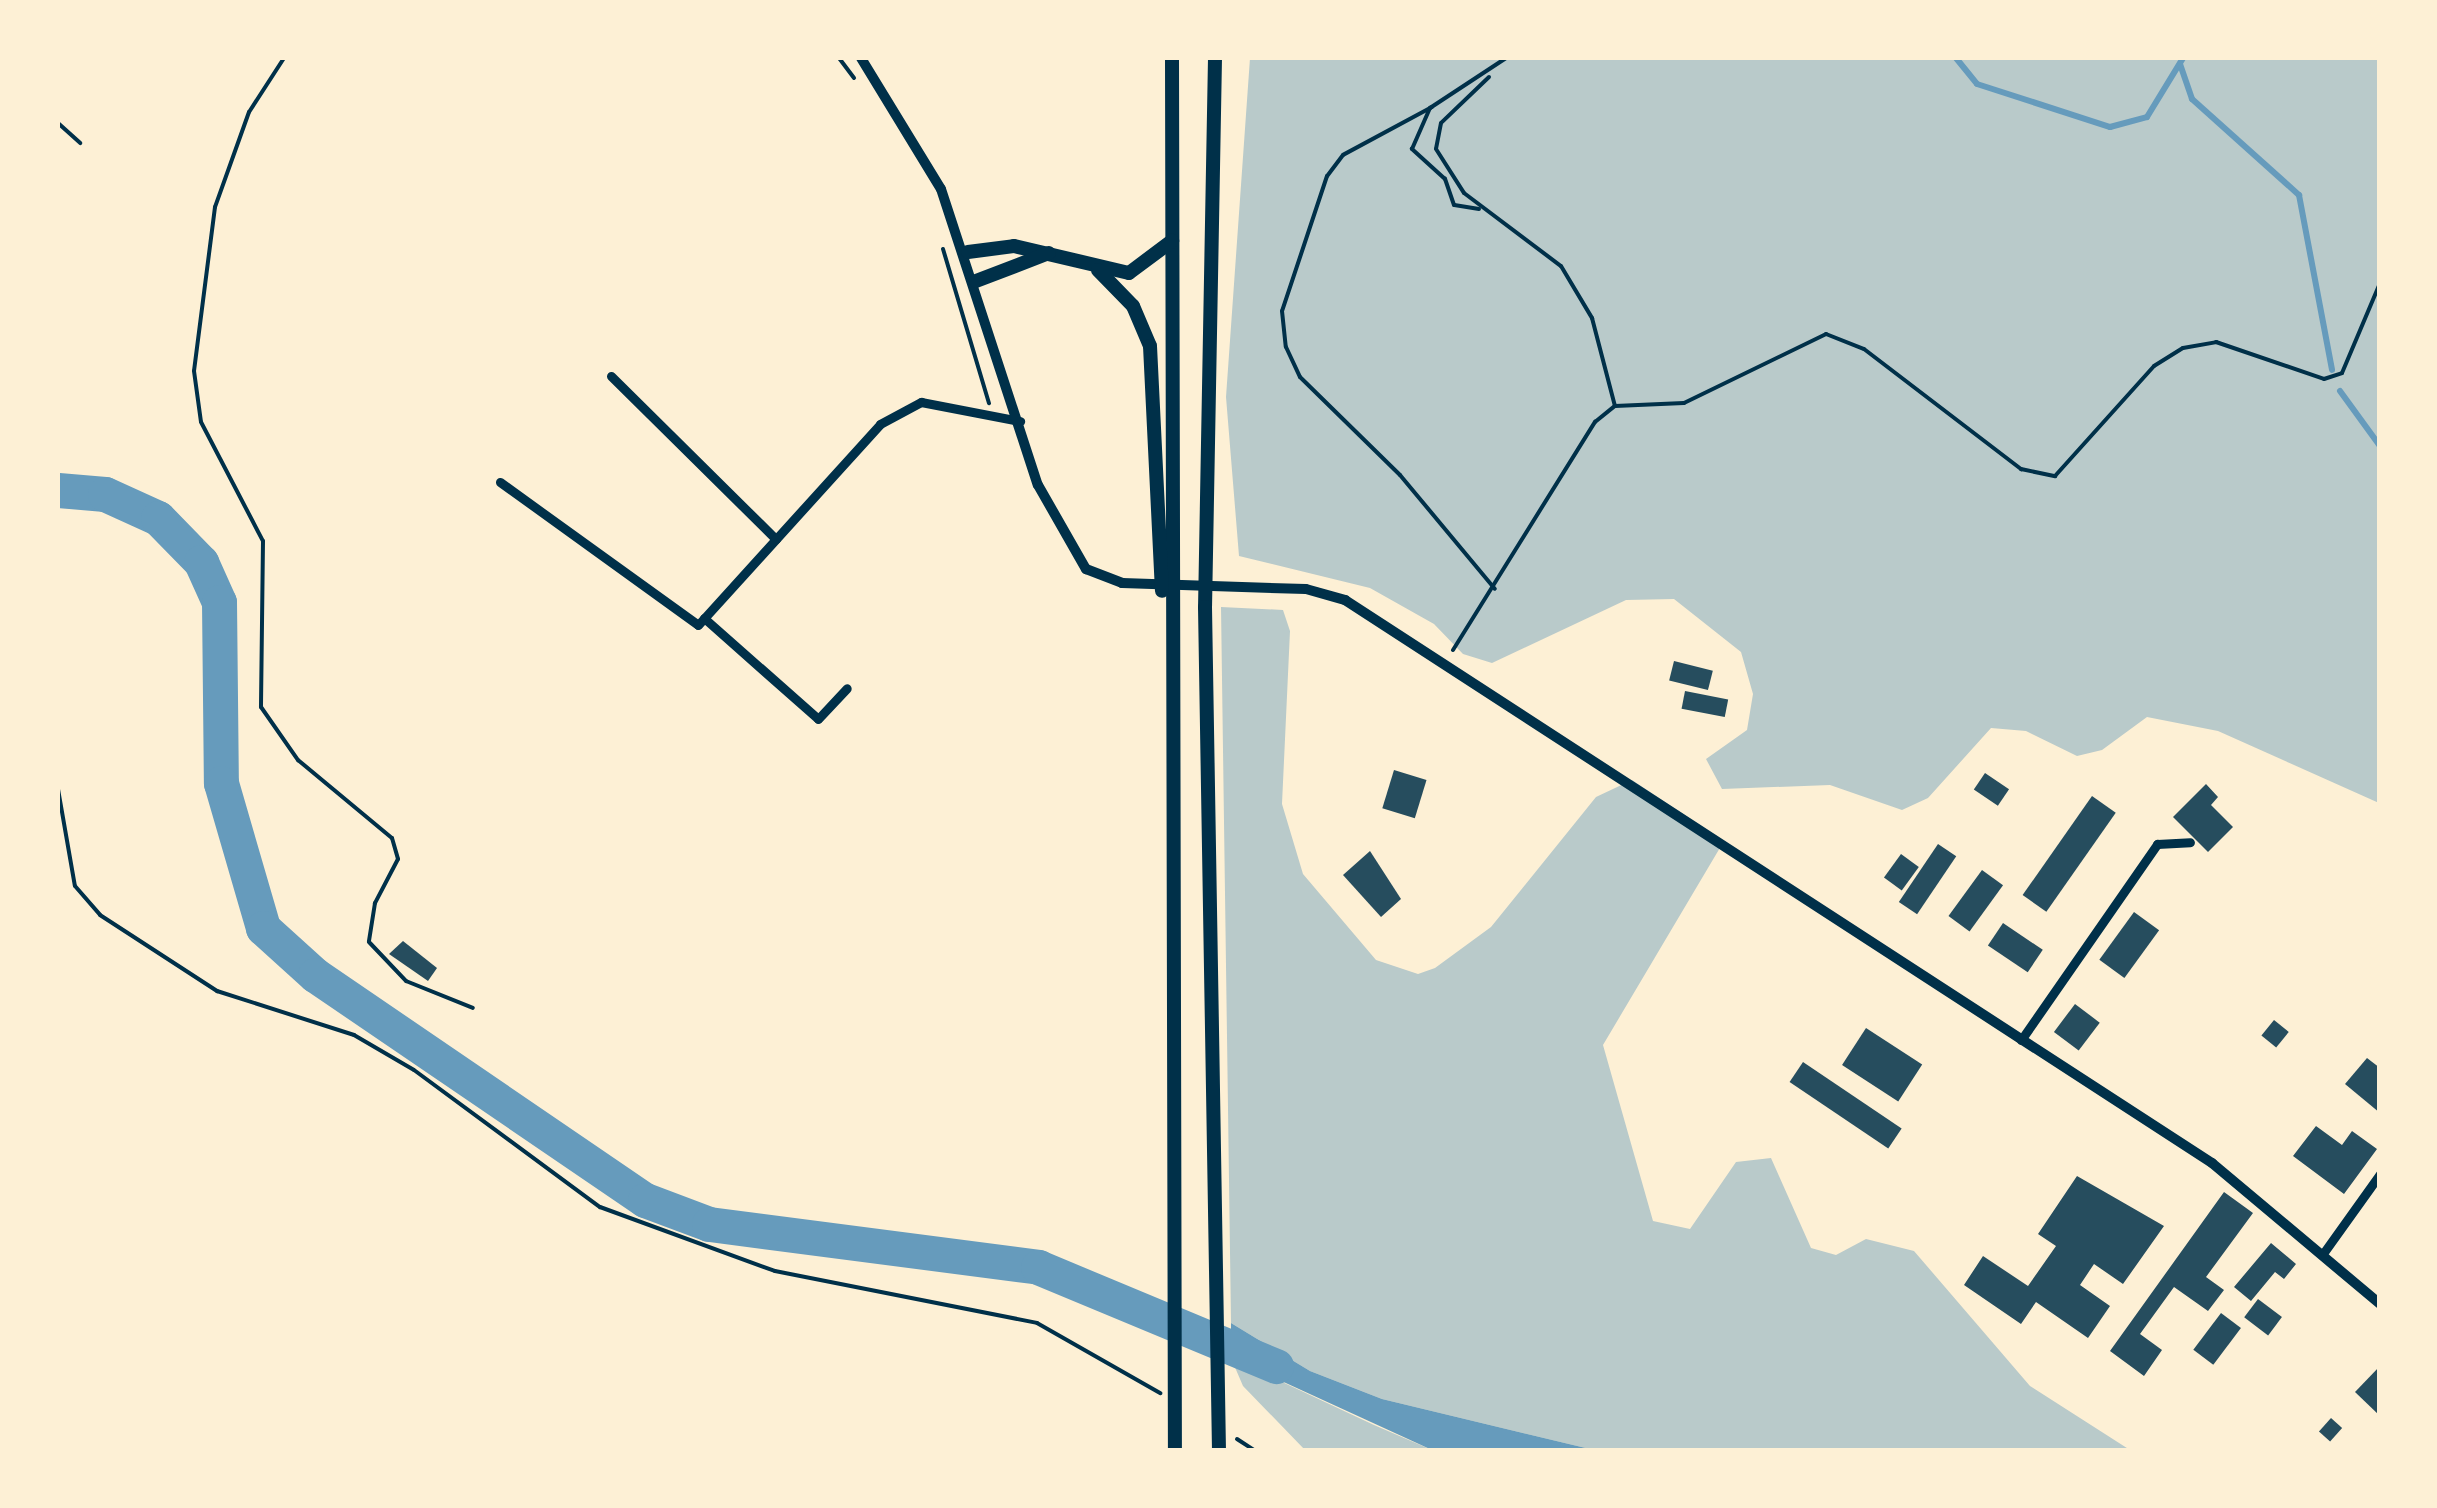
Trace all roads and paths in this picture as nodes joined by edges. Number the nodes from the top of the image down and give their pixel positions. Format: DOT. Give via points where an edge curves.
graph roads {
  1 [pos="284,58"];
  2 [pos="839,58"];
  3 [pos="861,58"];
  4 [pos="1172,58"];
  5 [pos="1214,58"];
  6 [pos="1506,58"];
  7 [pos="1490,77"];
  8 [pos="860,86"];
  9 [pos="1432,107"];
  10 [pos="58,123"];
  11 [pos="80,143"];
  12 [pos="1483,210"];
  13 [pos="940,238"];
  14 [pos="1172,240"];
  15 [pos="968,252"];
  16 [pos="1048,253"];
  17 [pos="1098,270"];
  18 [pos="976,281"];
  19 [pos="2380,283"];
  20 [pos="611,376"];
  21 [pos="1615,406"];
  22 [pos="994,419"];
  23 [pos="1020,421"];
  24 [pos="500,482"];
  25 [pos="776,539"];
  26 [pos="1494,588"];
  27 [pos="704,618"];
  28 [pos="1168,626"];
  29 [pos="1444,662"];
  30 [pos="847,688"];
  31 [pos="58,788"];
  32 [pos="2190,842"];
  33 [pos="473,1008"];
  34 [pos="2022,1040"];
  35 [pos="2380,1174"];
  36 [pos="2322,1255"];
  37 [pos="2380,1304"];
  38 [pos="1145,1384"];
  39 [pos="1176,1450"];
  40 [pos="1219,1450"];
  41 [pos="1241,1450"];
  42 [pos="1254,1450"];
  1 -- 33 [label="lane" via="249,112 214,207 194,370 201,422 263,542 261,707 298,760 392,838 398,859 375,903 369,942 406,981"];
  2 -- 8 [label="path"];
  3 -- 15 [label="street" via="910,130"];
  4 -- 14 [label="highway"];
  5 -- 40 [label="highway" via="1205,607"];
  6 -- 7 [label="path"];
  7 -- 9 [label="path"];
  7 -- 12 [label="path" via="1441,123 1436,149"];
  9 -- 12 [label="path" via="1412,149 1445,179 1454,205"];
  9 -- 26 [label="path" via="1343,155 1327,176 1282,312 1286,347 1300,378 1400,475"];
  10 -- 11 [label="path"];
  12 -- 21 [label="path" via="1561,266 1592,318"];
  13 -- 22 [label="path"];
  14 -- 17 [label="highway" via="1145,268"];
  14 -- 28 [label="highway"];
  15 -- 16 [label="highway"];
  15 -- 18 [label="street"];
  16 -- 17 [label="highway"];
  16 -- 18 [label="highway"];
  17 -- 28 [label="highway" via="1133,306 1150,346 1156,553"];
  18 -- 23 [label="street"];
  19 -- 21 [label="path" via="2342,373 2324,379 2216,342 2183,348 2154,366 2056,476 2021,468 1864,349 1826,334 1684,403"];
  20 -- 25 [label="street"];
  21 -- 26 [label="path" via="1595,422"];
  22 -- 23 [label="street"];
  22 -- 25 [label="street" via="938,402 901,410"];
  23 -- 29 [label="street" via="1065,545 1086,570 1122,582 1306,589 1345,600"];
  24 -- 27 [label="street" via="698,625"];
  25 -- 27 [label="street"];
  26 -- 29 [label="path"];
  27 -- 30 [label="street" via="818,719"];
  28 -- 39 [label="highway"];
  29 -- 34 [label="street"];
  31 -- 38 [label="path" via="76,886 100,915 217,991 354,1035 414,1070 600,1208 775,1271 1019,1317"];
  32 -- 34 [label="street" via="2157,844"];
  34 -- 36 [label="street" via="2212,1163"];
  35 -- 36 [label="street"];
  36 -- 37 [label="street"];
  41 -- 42 [label="path" via="1241,1442"];
}
